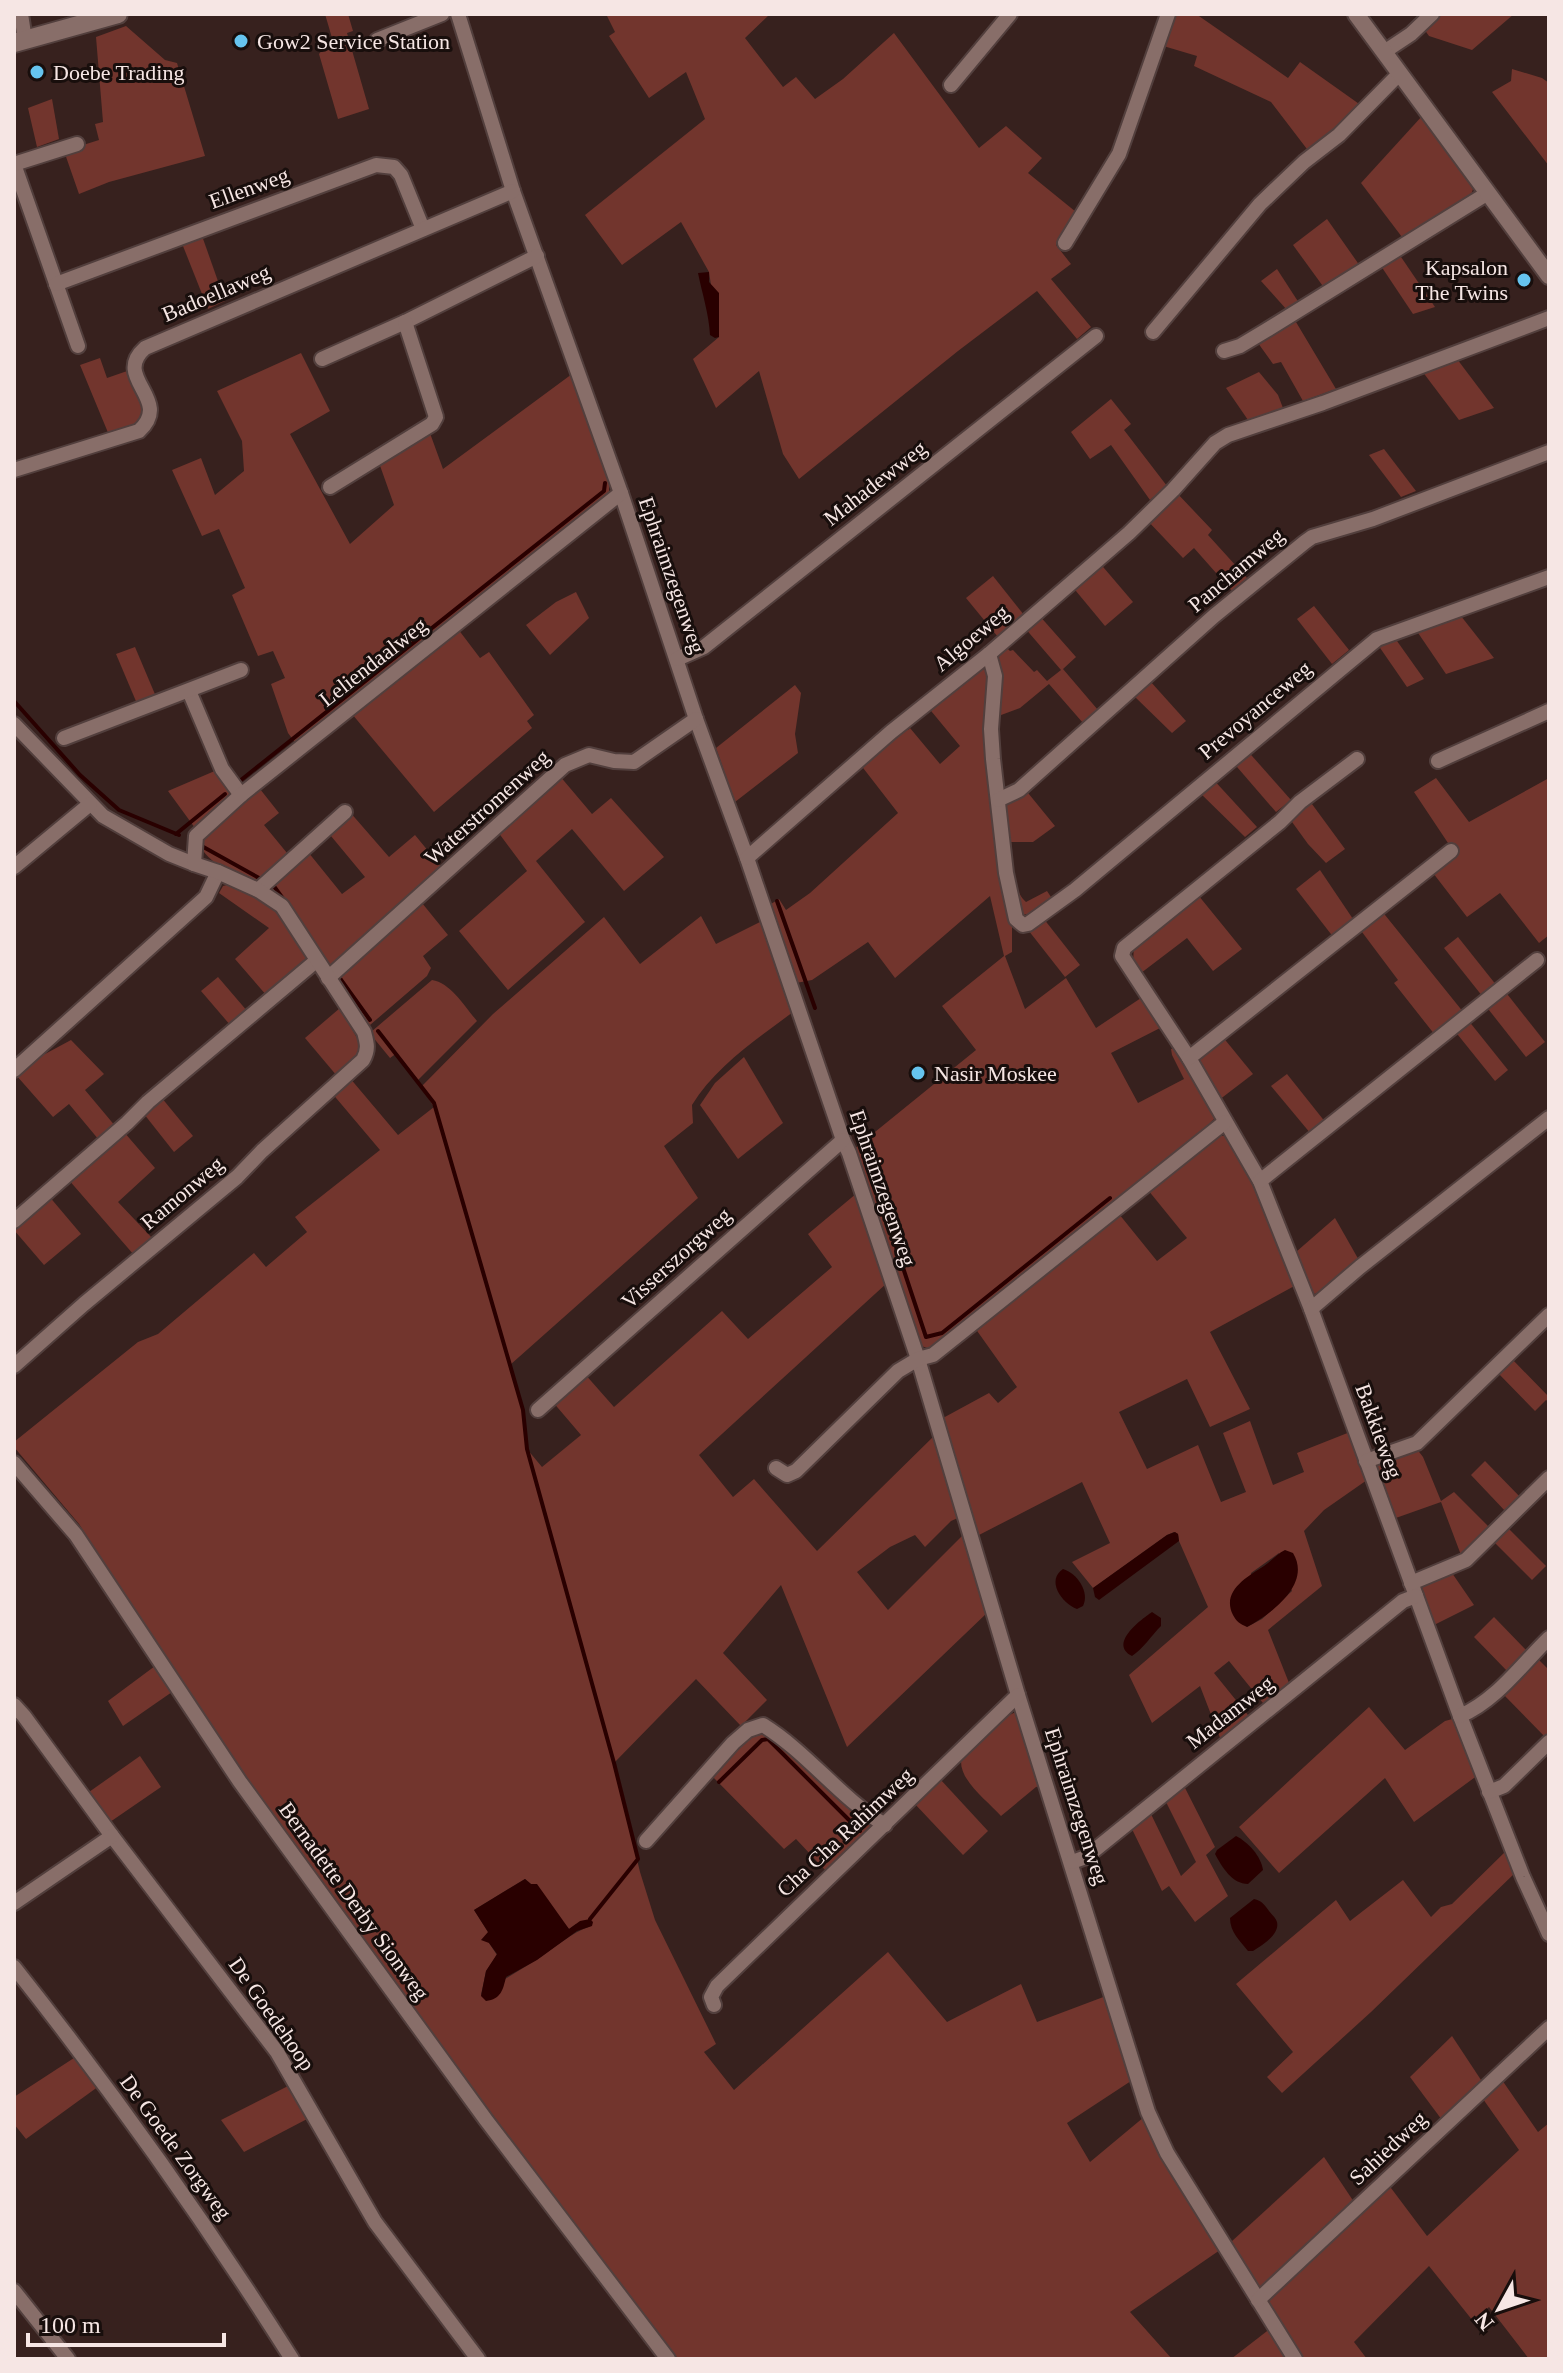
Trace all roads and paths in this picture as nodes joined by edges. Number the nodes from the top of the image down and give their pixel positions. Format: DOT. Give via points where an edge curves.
graph roads {
  1 [pos="21,14"];
  2 [pos="118,14"];
  3 [pos="442,14"];
  4 [pos="1010,14"];
  5 [pos="1168,14"];
  6 [pos="1356,14"];
  7 [pos="1432,14"];
  8 [pos="461,15"];
  9 [pos="377,40"];
  10 [pos="20,42"];
  11 [pos="1384,52"];
  12 [pos="1400,73"];
  13 [pos="951,85"];
  14 [pos="77,144"];
  15 [pos="14,164"];
  16 [pos="513,191"];
  17 [pos="1488,193"];
  18 [pos="423,229"];
  19 [pos="1065,243"];
  20 [pos="537,256"];
  21 [pos="1549,276"];
  22 [pos="56,284"];
  23 [pos="1549,318"];
  24 [pos="405,322"];
  25 [pos="1153,332"];
  26 [pos="1096,336"];
  27 [pos="78,346"];
  28 [pos="1224,351"];
  29 [pos="322,359"];
  30 [pos="1549,452"];
  31 [pos="14,470"];
  32 [pos="330,487"];
  33 [pos="621,493"];
  34 [pos="1549,577"];
  35 [pos="989,654"];
  36 [pos="677,659"];
  37 [pos="241,670"];
  38 [pos="189,691"];
  39 [pos="1549,711"];
  40 [pos="696,719"];
  41 [pos="15,727"];
  42 [pos="64,738"];
  43 [pos="1357,759"];
  44 [pos="1438,761"];
  45 [pos="241,795"];
  46 [pos="998,800"];
  47 [pos="90,804"];
  48 [pos="345,812"];
  49 [pos="1451,851"];
  50 [pos="747,858"];
  51 [pos="194,864"];
  52 [pos="14,867"];
  53 [pos="218,872"];
  54 [pos="258,890"];
  55 [pos="1537,960"];
  56 [pos="316,961"];
  57 [pos="328,978"];
  58 [pos="1189,1058"];
  59 [pos="14,1070"];
  60 [pos="1549,1118"];
  61 [pos="1225,1122"];
  62 [pos="843,1140"];
  63 [pos="1260,1181"];
  64 [pos="14,1221"];
  65 [pos="1311,1309"];
  66 [pos="1549,1315"];
  67 [pos="918,1359"];
  68 [pos="14,1366"];
  69 [pos="538,1410"];
  70 [pos="1366,1461"];
  71 [pos="14,1463"];
  72 [pos="776,1468"];
  73 [pos="1549,1478"];
  74 [pos="1413,1589"];
  75 [pos="1549,1638"];
  76 [pos="1018,1695"];
  77 [pos="14,1705"];
  78 [pos="1460,1716"];
  79 [pos="1549,1742"];
  80 [pos="1489,1792"];
  81 [pos="885,1825"];
  82 [pos="112,1836"];
  83 [pos="646,1841"];
  84 [pos="1072,1862"];
  85 [pos="14,1903"];
  86 [pos="1549,1934"];
  87 [pos="14,1967"];
  88 [pos="714,2005"];
  89 [pos="1549,2028"];
  90 [pos="14,2291"];
  91 [pos="1258,2300"];
  92 [pos="68,2359"];
  93 [pos="292,2359"];
  94 [pos="478,2359"];
  95 [pos="668,2359"];
  96 [pos="1295,2359"];
  1 -- 10 [label="street"];
  2 -- 10 [label="main road"];
  3 -- 9 [label="street"];
  4 -- 13 [label="street"];
  5 -- 19 [label="street" via="1119,154"];
  6 -- 11 [label="street"];
  7 -- 11 [label="street"];
  8 -- 16 [label="street, Ephraimzegenweg"];
  11 -- 12 [label="street"];
  12 -- 17 [label="street"];
  12 -- 25 [label="street" via="1260,204"];
  14 -- 15 [label="street"];
  15 -- 22 [label="street"];
  16 -- 18 [label="street, Badoellaweg"];
  16 -- 20 [label="street, Ephraimzegenweg"];
  17 -- 21 [label="street"];
  17 -- 28 [label="street"];
  18 -- 22 [label="street, Ellenweg" via="401,175 394,167 376,165"];
  18 -- 31 [label="street, Badoellaweg" via="145,348 134,363 151,414 139,431"];
  20 -- 24 [label="street"];
  20 -- 33 [label="street, Ephraimzegenweg"];
  22 -- 27 [label="street"];
  23 -- 35 [label="street, Algoeweg" via="1228,435 1129,533"];
  24 -- 29 [label="street"];
  24 -- 32 [label="street" via="436,417"];
  26 -- 36 [label="street, Mahadewweg" via="704,647"];
  30 -- 46 [label="street, Panchamweg" via="1312,537 1214,616 1019,790"];
  33 -- 36 [label="street, Ephraimzegenweg"];
  33 -- 45 [label="street, Leliendaalweg"];
  34 -- 46 [label="street, Prevoyanceweg" via="1377,639 1028,924 1016,919"];
  35 -- 46 [label="street" via="995,676 991,729"];
  35 -- 50 [label="street, Algoeweg"];
  36 -- 40 [label="street, Ephraimzegenweg"];
  37 -- 38 [label="street"];
  38 -- 42 [label="street"];
  38 -- 45 [label="street" via="222,769"];
  39 -- 44 [label="street"];
  40 -- 50 [label="street, Ephraimzegenweg"];
  40 -- 57 [label="street, Waterstromenweg" via="634,762 589,755 565,765"];
  41 -- 47 [label="street"];
  43 -- 58 [label="street, Bakkieweg" via="1124,948 1122,956"];
  45 -- 51 [label="street, Leliendaalweg" via="196,836"];
  47 -- 51 [label="street"];
  47 -- 52 [label="street"];
  48 -- 54 [label="street"];
  49 -- 58 [label="street"];
  50 -- 62 [label="street, Ephraimzegenweg"];
  51 -- 53 [label="street"];
  53 -- 54 [label="street"];
  53 -- 59 [label="street" via="206,897"];
  54 -- 56 [label="street" via="282,906"];
  55 -- 63 [label="street"];
  56 -- 57 [label="street"];
  56 -- 64 [label="street"];
  57 -- 68 [label="street, Ramonweg" via="364,1032 368,1046 363,1060 237,1177"];
  58 -- 61 [label="street, Bakkieweg"];
  60 -- 65 [label="street"];
  61 -- 63 [label="street, Bakkieweg"];
  61 -- 67 [label="street" via="933,1355"];
  62 -- 67 [label="street, Ephraimzegenweg"];
  62 -- 69 [label="street, Visserszorgweg"];
  63 -- 65 [label="street, Bakkieweg"];
  65 -- 70 [label="street, Bakkieweg"];
  66 -- 70 [label="street" via="1417,1443"];
  67 -- 72 [label="street" via="898,1371 796,1471 787,1475"];
  67 -- 76 [label="street, Ephraimzegenweg"];
  70 -- 74 [label="street, Bakkieweg"];
  71 -- 95 [label="street, Bernadette Derby Sionweg" via="76,1535 240,1782"];
  73 -- 74 [label="street, Madamweg" via="1466,1560"];
  74 -- 78 [label="street, Bakkieweg"];
  74 -- 84 [label="street, Madamweg" via="1086,1857"];
  75 -- 78 [label="street" via="1494,1693"];
  76 -- 81 [label="street, Cha Cha Rahimweg"];
  76 -- 84 [label="street, Ephraimzegenweg"];
  77 -- 82 [label="street, De Goedehoop"];
  78 -- 80 [label="street, Bakkieweg"];
  79 -- 80 [label="street" via="1504,1786"];
  80 -- 86 [label="street, Bakkieweg"];
  81 -- 83 [label="street" via="763,1725 733,1743"];
  81 -- 88 [label="street, Cha Cha Rahimweg" via="717,1986 711,1997"];
  82 -- 85 [label="street"];
  82 -- 94 [label="street, De Goedehoop" via="277,2052 375,2222"];
  84 -- 91 [label="street, Ephraimzegenweg" via="1148,2112 1167,2153"];
  87 -- 93 [label="street, De Goede Zorgweg" via="191,2202"];
  89 -- 91 [label="street, Sahiedweg"];
  90 -- 92 [label="street"];
  91 -- 96 [label="street, Ephraimzegenweg"];
}
